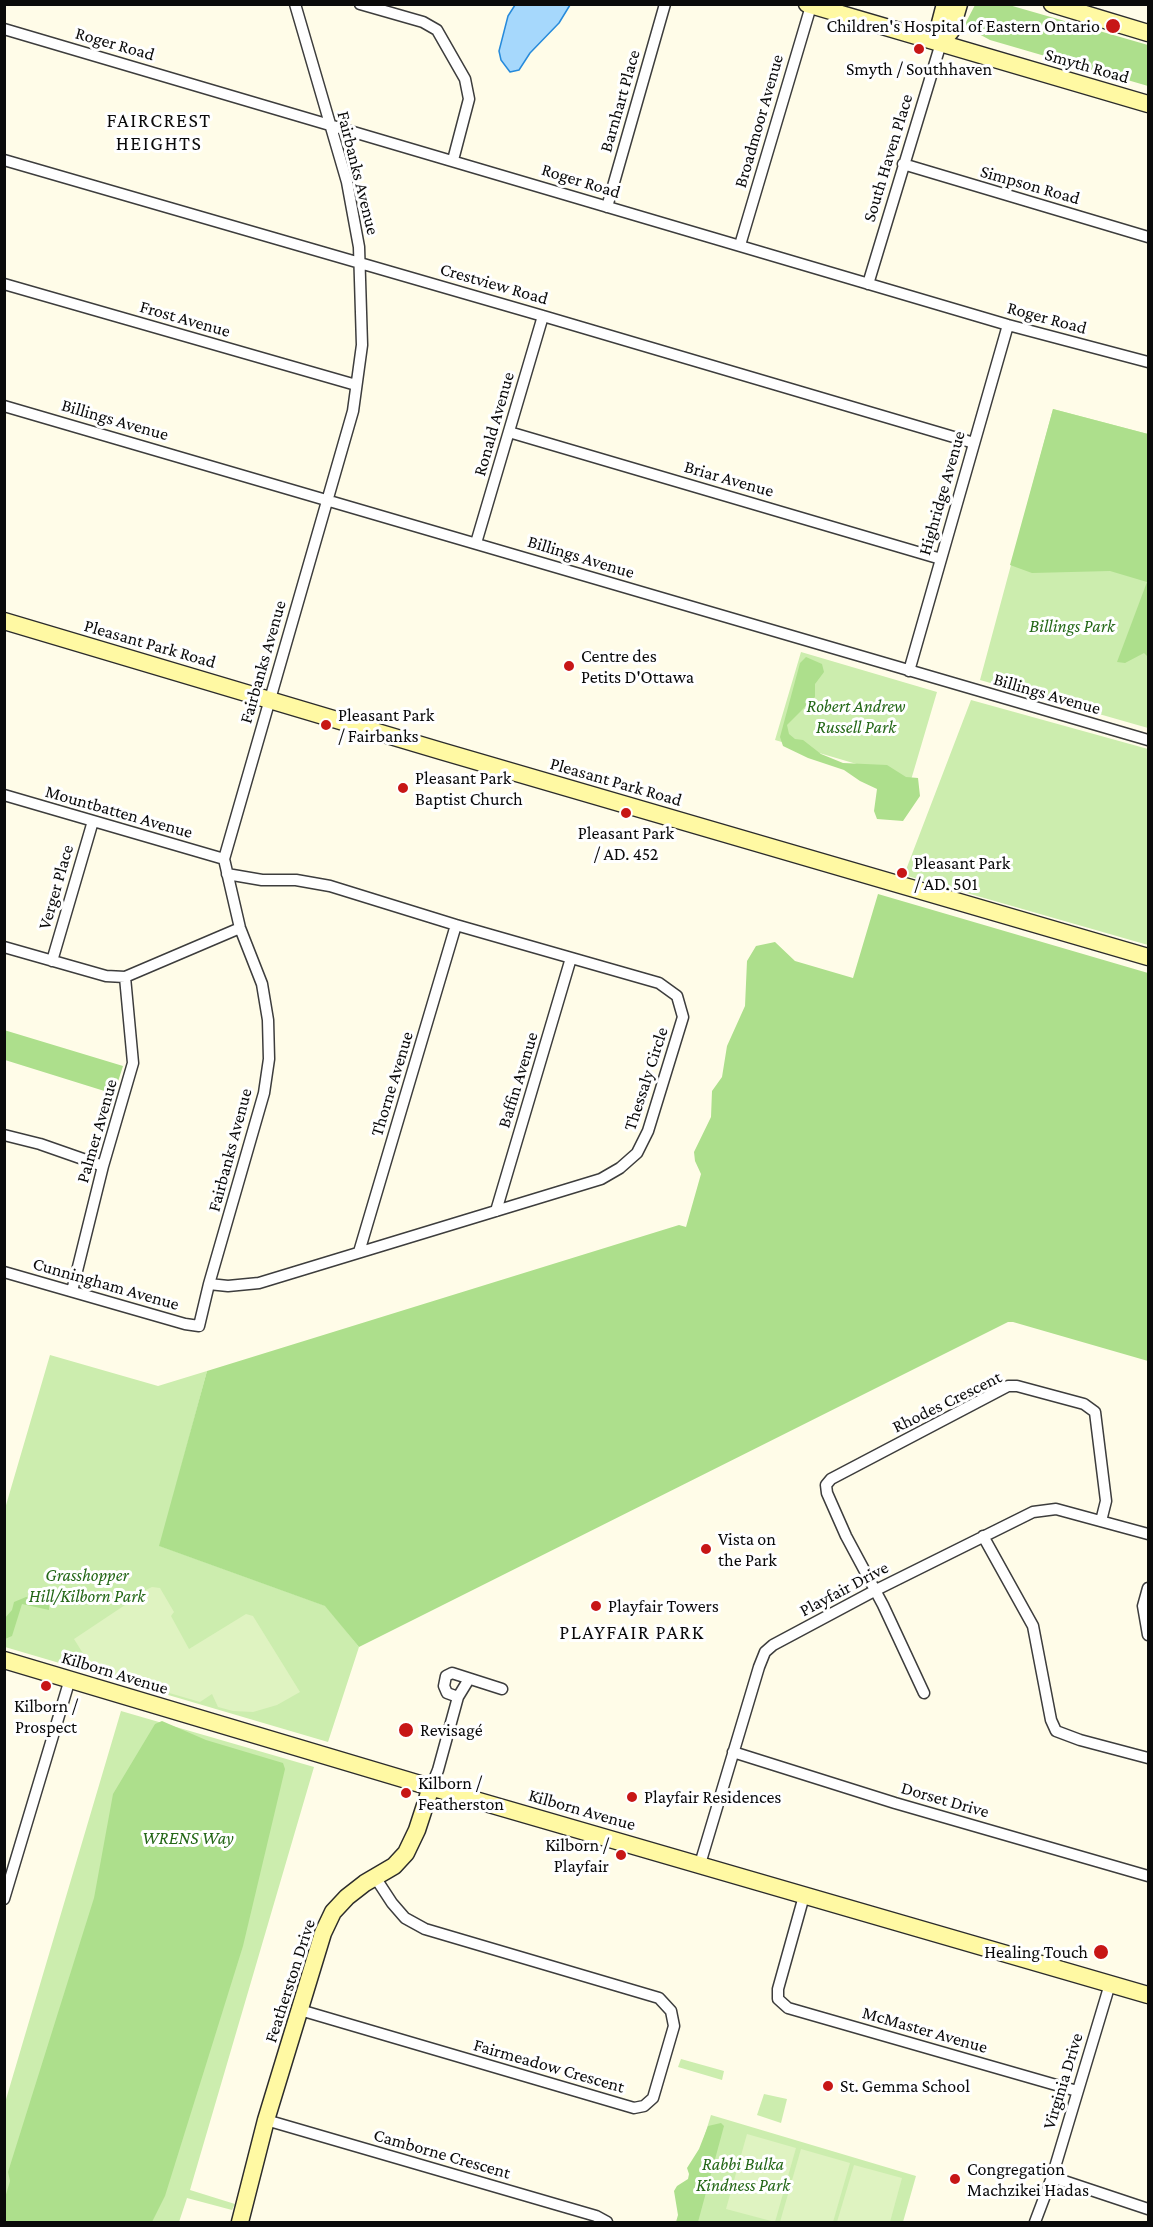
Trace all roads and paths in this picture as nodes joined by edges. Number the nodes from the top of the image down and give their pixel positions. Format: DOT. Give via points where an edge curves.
graph roads {
  1 [pos="295,4"];
  2 [pos="360,4"];
  3 [pos="665,4"];
  4 [pos="945,4"];
  5 [pos="959,4"];
  6 [pos="1052,4"];
  7 [pos="809,5"];
  8 [pos="4,29"];
  9 [pos="1149,33"];
  10 [pos="941,43"];
  11 [pos="1149,104"];
  12 [pos="329,125"];
  13 [pos="4,160"];
  14 [pos="453,160"];
  15 [pos="903,164"];
  16 [pos="607,207"];
  17 [pos="1149,237"];
  18 [pos="740,245"];
  19 [pos="360,263"];
  20 [pos="4,284"];
  21 [pos="868,284"];
  22 [pos="543,316"];
  23 [pos="1008,325"];
  24 [pos="1149,362"];
  25 [pos="356,385"];
  26 [pos="4,406"];
  27 [pos="509,432"];
  28 [pos="974,443"];
  29 [pos="327,500"];
  30 [pos="476,543"];
  31 [pos="941,559"];
  32 [pos="4,621"];
  33 [pos="909,671"];
  34 [pos="269,700"];
  35 [pos="1149,740"];
  36 [pos="4,795"];
  37 [pos="93,821"];
  38 [pos="224,859"];
  39 [pos="227,874"];
  40 [pos="456,925"];
  41 [pos="240,928"];
  42 [pos="4,947"];
  43 [pos="1149,957"];
  44 [pos="571,958"];
  45 [pos="52,961"];
  46 [pos="125,977"];
  47 [pos="4,1135"];
  48 [pos="103,1166"];
  49 [pos="496,1211"];
  50 [pos="359,1252"];
  51 [pos="4,1272"];
  52 [pos="208,1284"];
  53 [pos="72,1291"];
  54 [pos="199,1326"];
  55 [pos="1101,1521"];
  56 [pos="1149,1534"];
  57 [pos="982,1536"];
  58 [pos="1149,1588"];
  59 [pos="876,1590"];
  60 [pos="1149,1635"];
  61 [pos="4,1660"];
  62 [pos="70,1679"];
  63 [pos="469,1679"];
  64 [pos="502,1689"];
  65 [pos="924,1693"];
  66 [pos="458,1697"];
  67 [pos="733,1752"];
  68 [pos="1149,1758"];
  69 [pos="431,1787"];
  70 [pos="700,1864"];
  71 [pos="1149,1876"];
  72 [pos="375,1877"];
  73 [pos="804,1896"];
  74 [pos="4,1899"];
  75 [pos="1110,1984"];
  76 [pos="1149,1995"];
  77 [pos="300,2010"];
  78 [pos="1077,2091"];
  79 [pos="266,2120"];
  80 [pos="1052,2177"];
  81 [pos="1149,2209"];
  82 [pos="240,2223"];
  83 [pos="607,2223"];
  84 [pos="1035,2223"];
  1 -- 12 [label="street, Fairbanks Avenue"];
  2 -- 14 [label="street" via="423,22 437,30 465,79 469,99"];
  3 -- 16 [label="street, Barnhart Place"];
  4 -- 10 [label="street" via="939,27"];
  5 -- 10 [label="street" via="951,31"];
  6 -- 9 [label="street"];
  7 -- 10 [label="street, Smyth Road"];
  7 -- 18 [label="street, Broadmoor Avenue"];
  8 -- 12 [label="street, Roger Road"];
  10 -- 11 [label="street, Smyth Road"];
  10 -- 15 [label="street, South Haven Place"];
  12 -- 14 [label="street, Roger Road"];
  12 -- 19 [label="street, Fairbanks Avenue" via="347,182"];
  13 -- 19 [label="street, Crestview Road"];
  14 -- 16 [label="street, Roger Road"];
  15 -- 17 [label="street, Simpson Road"];
  15 -- 21 [label="street, South Haven Place"];
  16 -- 18 [label="street, Roger Road"];
  18 -- 21 [label="street, Roger Road"];
  19 -- 22 [label="street, Crestview Road"];
  19 -- 25 [label="street, Fairbanks Avenue" via="362,345"];
  20 -- 25 [label="street, Frost Avenue"];
  21 -- 23 [label="street, Roger Road"];
  22 -- 27 [label="street, Ronald Avenue"];
  22 -- 28 [label="street, Crestview Road"];
  23 -- 24 [label="street, Roger Road"];
  23 -- 28 [label="street, Highridge Avenue"];
  25 -- 29 [label="street, Fairbanks Avenue" via="353,411"];
  26 -- 29 [label="street, Billings Avenue"];
  27 -- 30 [label="street, Ronald Avenue"];
  27 -- 31 [label="street, Briar Avenue"];
  28 -- 31 [label="street, Highridge Avenue"];
  29 -- 30 [label="street, Billings Avenue"];
  29 -- 34 [label="street, Fairbanks Avenue"];
  30 -- 33 [label="street, Billings Avenue"];
  31 -- 33 [label="street, Highridge Avenue"];
  32 -- 34 [label="street, Pleasant Park Road"];
  33 -- 35 [label="street, Billings Avenue"];
  34 -- 38 [label="street, Fairbanks Avenue"];
  34 -- 43 [label="street, Pleasant Park Road"];
  36 -- 37 [label="street, Mountbatten Avenue"];
  37 -- 38 [label="street, Mountbatten Avenue"];
  37 -- 45 [label="street, Verger Place"];
  38 -- 39 [label="street, Fairbanks Avenue"];
  39 -- 40 [label="street, Thessaly Circle" via="330,886"];
  39 -- 41 [label="street, Fairbanks Avenue"];
  40 -- 44 [label="street, Thessaly Circle"];
  40 -- 50 [label="street, Thorne Avenue"];
  41 -- 46 [label="street"];
  41 -- 52 [label="street, Fairbanks Avenue" via="262,984 269,1059 261,1103"];
  42 -- 45 [label="street"];
  44 -- 49 [label="street, Baffin Avenue"];
  44 -- 49 [label="street, Thessaly Circle" via="659,983 677,996 683,1017 648,1131 637,1153 601,1179"];
  45 -- 46 [label="street" via="106,976"];
  46 -- 48 [label="street, Palmer Avenue" via="134,1063"];
  47 -- 48 [label="street"];
  48 -- 53 [label="street, Palmer Avenue"];
  49 -- 50 [label="street, Thessaly Circle"];
  50 -- 52 [label="street, Thessaly Circle" via="260,1283"];
  51 -- 53 [label="street, Cunningham Avenue"];
  52 -- 54 [label="street, Fairbanks Avenue"];
  53 -- 54 [label="street, Cunningham Avenue"];
  55 -- 56 [label="street, Playfair Drive"];
  55 -- 57 [label="street, Playfair Drive" via="1056,1509 1033,1512"];
  55 -- 59 [label="street, Rhodes Crescent" via="1106,1501 1095,1413 1084,1404 1008,1386 826,1485 846,1536"];
  57 -- 59 [label="street, Playfair Drive"];
  57 -- 68 [label="street" via="1033,1626 1056,1731"];
  58 -- 60 [label="street" via="1143,1606"];
  59 -- 65 [label="street"];
  59 -- 67 [label="street, Playfair Drive" via="773,1644 765,1652"];
  61 -- 62 [label="street, Kilborn Avenue"];
  62 -- 69 [label="street, Kilborn Avenue"];
  62 -- 74 [label="street"];
  63 -- 64 [label="street"];
  63 -- 66 [label="street"];
  63 -- 66 [label="street" via="452,1672 446,1676 445,1691"];
  66 -- 69 [label="street"];
  67 -- 70 [label="street, Playfair Drive"];
  67 -- 71 [label="street, Dorset Drive"];
  69 -- 70 [label="street, Kilborn Avenue"];
  69 -- 72 [label="street, Featherston Drive" via="406,1853"];
  70 -- 73 [label="street, Kilborn Avenue"];
  72 -- 77 [label="street, Featherston Drive" via="333,1912"];
  72 -- 77 [label="street, Fairmeadow Crescent" via="405,1918 425,1929 659,1998 670,2011 674,2026 653,2098 634,2108"];
  73 -- 75 [label="street, Kilborn Avenue"];
  73 -- 78 [label="street, McMaster Avenue" via="778,1989 778,1999 788,2008"];
  75 -- 76 [label="street, Kilborn Avenue"];
  75 -- 78 [label="street, Virginia Drive"];
  77 -- 79 [label="street, Featherston Drive"];
  78 -- 80 [label="street, Virginia Drive"];
  79 -- 82 [label="street, Featherston Drive"];
  79 -- 83 [label="street, Camborne Crescent" via="596,2216"];
  80 -- 81 [label="street"];
  80 -- 84 [label="street, Virginia Drive"];
}
